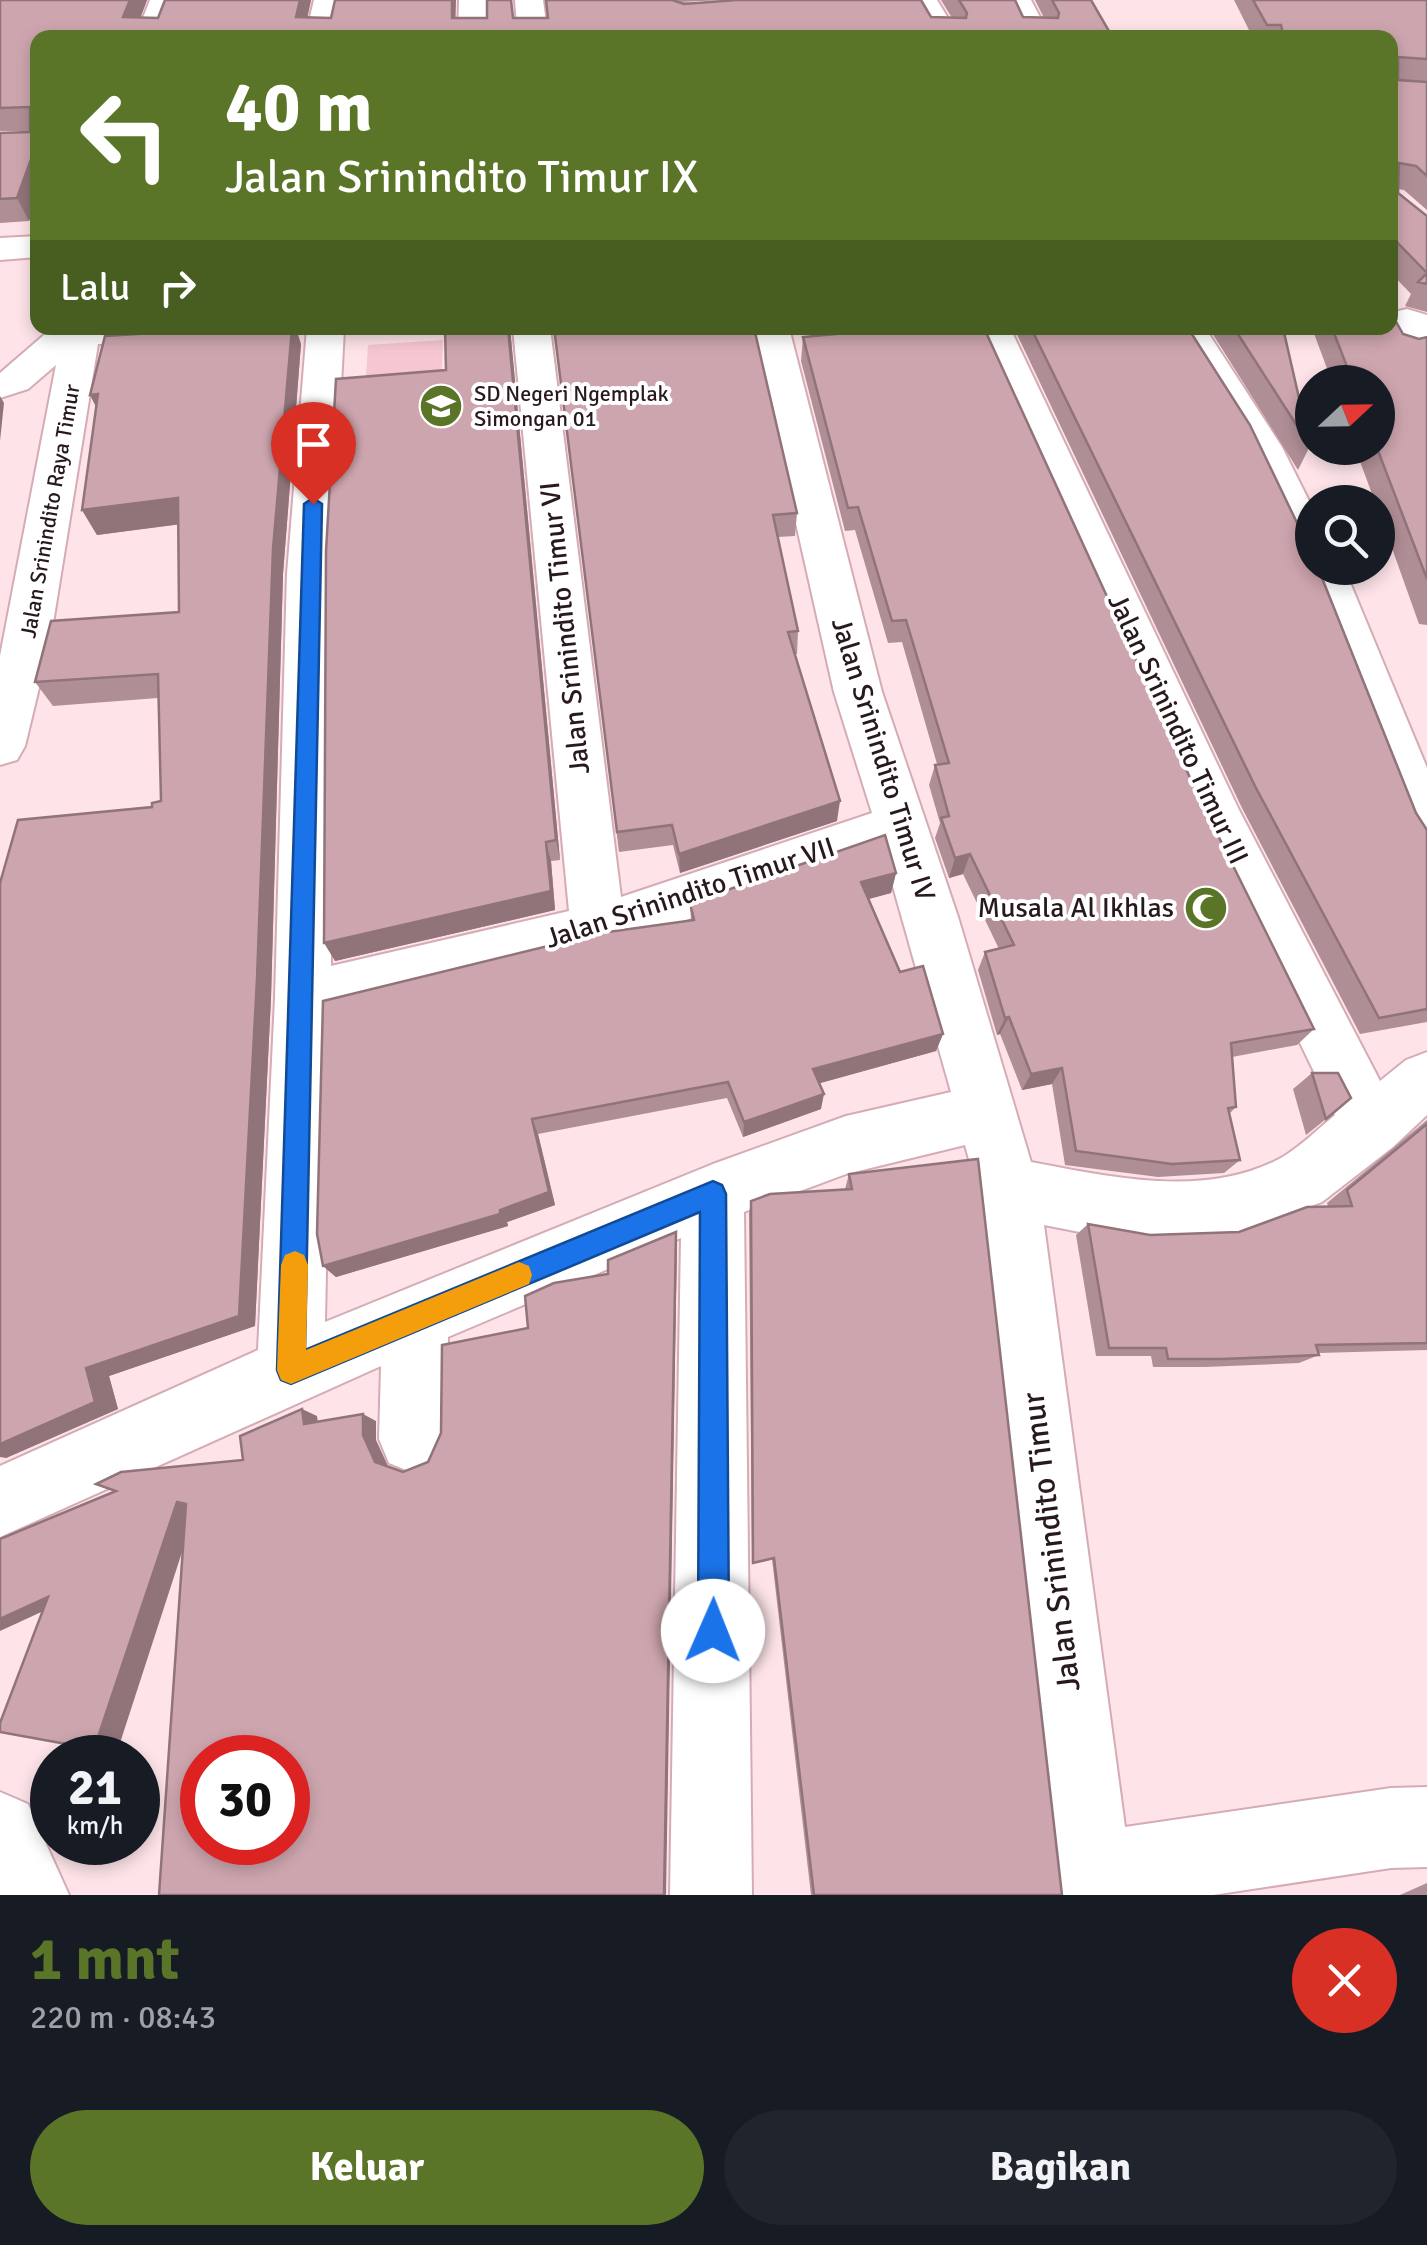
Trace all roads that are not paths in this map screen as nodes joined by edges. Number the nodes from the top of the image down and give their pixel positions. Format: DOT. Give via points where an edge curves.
graph roads {
  1 [pos="164,0"];
  2 [pos="328,0"];
  3 [pos="473,0"];
  4 [pos="529,0"];
  5 [pos="924,0"];
  6 [pos="1017,0"];
  7 [pos="152,30"];
  8 [pos="321,30"];
  9 [pos="472,30"];
  10 [pos="531,30"];
  11 [pos="941,30"];
  12 [pos="1033,30"];
  13 [pos="30,247"];
  14 [pos="0,249"];
  15 [pos="68,335"];
  16 [pos="81,335"];
  17 [pos="294,335"];
  18 [pos="532,335"];
  19 [pos="773,335"];
  20 [pos="995,335"];
  21 [pos="1191,335"];
  22 [pos="0,386"];
  23 [pos="1295,514"];
  24 [pos="1329,585"];
  25 [pos="0,746"];
  26 [pos="900,824"];
  27 [pos="1427,831"];
  28 [pos="598,928"];
  29 [pos="303,998"];
  30 [pos="1427,1078"];
  31 [pos="988,1111"];
  32 [pos="1372,1127"];
  33 [pos="1008,1188"];
  34 [pos="713,1194"];
  35 [pos="415,1319"];
  36 [pos="291,1370"];
  37 [pos="413,1439"];
  38 [pos="0,1502"];
  39 [pos="1427,1827"];
  40 [pos="0,1832"];
  41 [pos="1092,1884"];
  42 [pos="28,1895"];
  43 [pos="711,1895"];
  1 -- 7 [label="street"];
  2 -- 8 [label="street"];
  3 -- 9 [label="street"];
  4 -- 10 [label="street"];
  5 -- 11 [label="street"];
  6 -- 12 [label="street"];
  13 -- 14 [label="street"];
  15 -- 22 [label="street" via="51,345 36,368"];
  16 -- 25 [label="street, Jalan Srinindito Raya Timur" via="27,642"];
  17 -- 29 [label="street" via="308,574"];
  18 -- 28 [label="street, Jalan Srinindito Timur VI"];
  19 -- 26 [label="street, Jalan Srinindito Timur IV" via="858,692"];
  20 -- 32 [label="street, Jalan Srinindito Timur III" via="1214,812"];
  21 -- 23 [label="street" via="1262,447"];
  24 -- 27 [label="street"];
  26 -- 28 [label="street, Jalan Srinindito Timur VII"];
  26 -- 31 [label="street, Jalan Srinindito Timur IV"];
  28 -- 29 [label="street, Jalan Srinindito Timur VII"];
  29 -- 36 [label="street"];
  30 -- 32 [label="street"];
  31 -- 33 [label="street, Jalan Srinindito Timur IV"];
  31 -- 34 [label="street" via="846,1145"];
  32 -- 33 [label="street" via="1300,1181 1222,1209 1136,1212"];
  33 -- 41 [label="street, Jalan Srinindito Timur"];
  34 -- 35 [label="street"];
  34 -- 43 [label="street"];
  35 -- 36 [label="street"];
  35 -- 37 [label="street"];
  36 -- 38 [label="street"];
  39 -- 41 [label="street"];
  40 -- 42 [label="street"];
}
